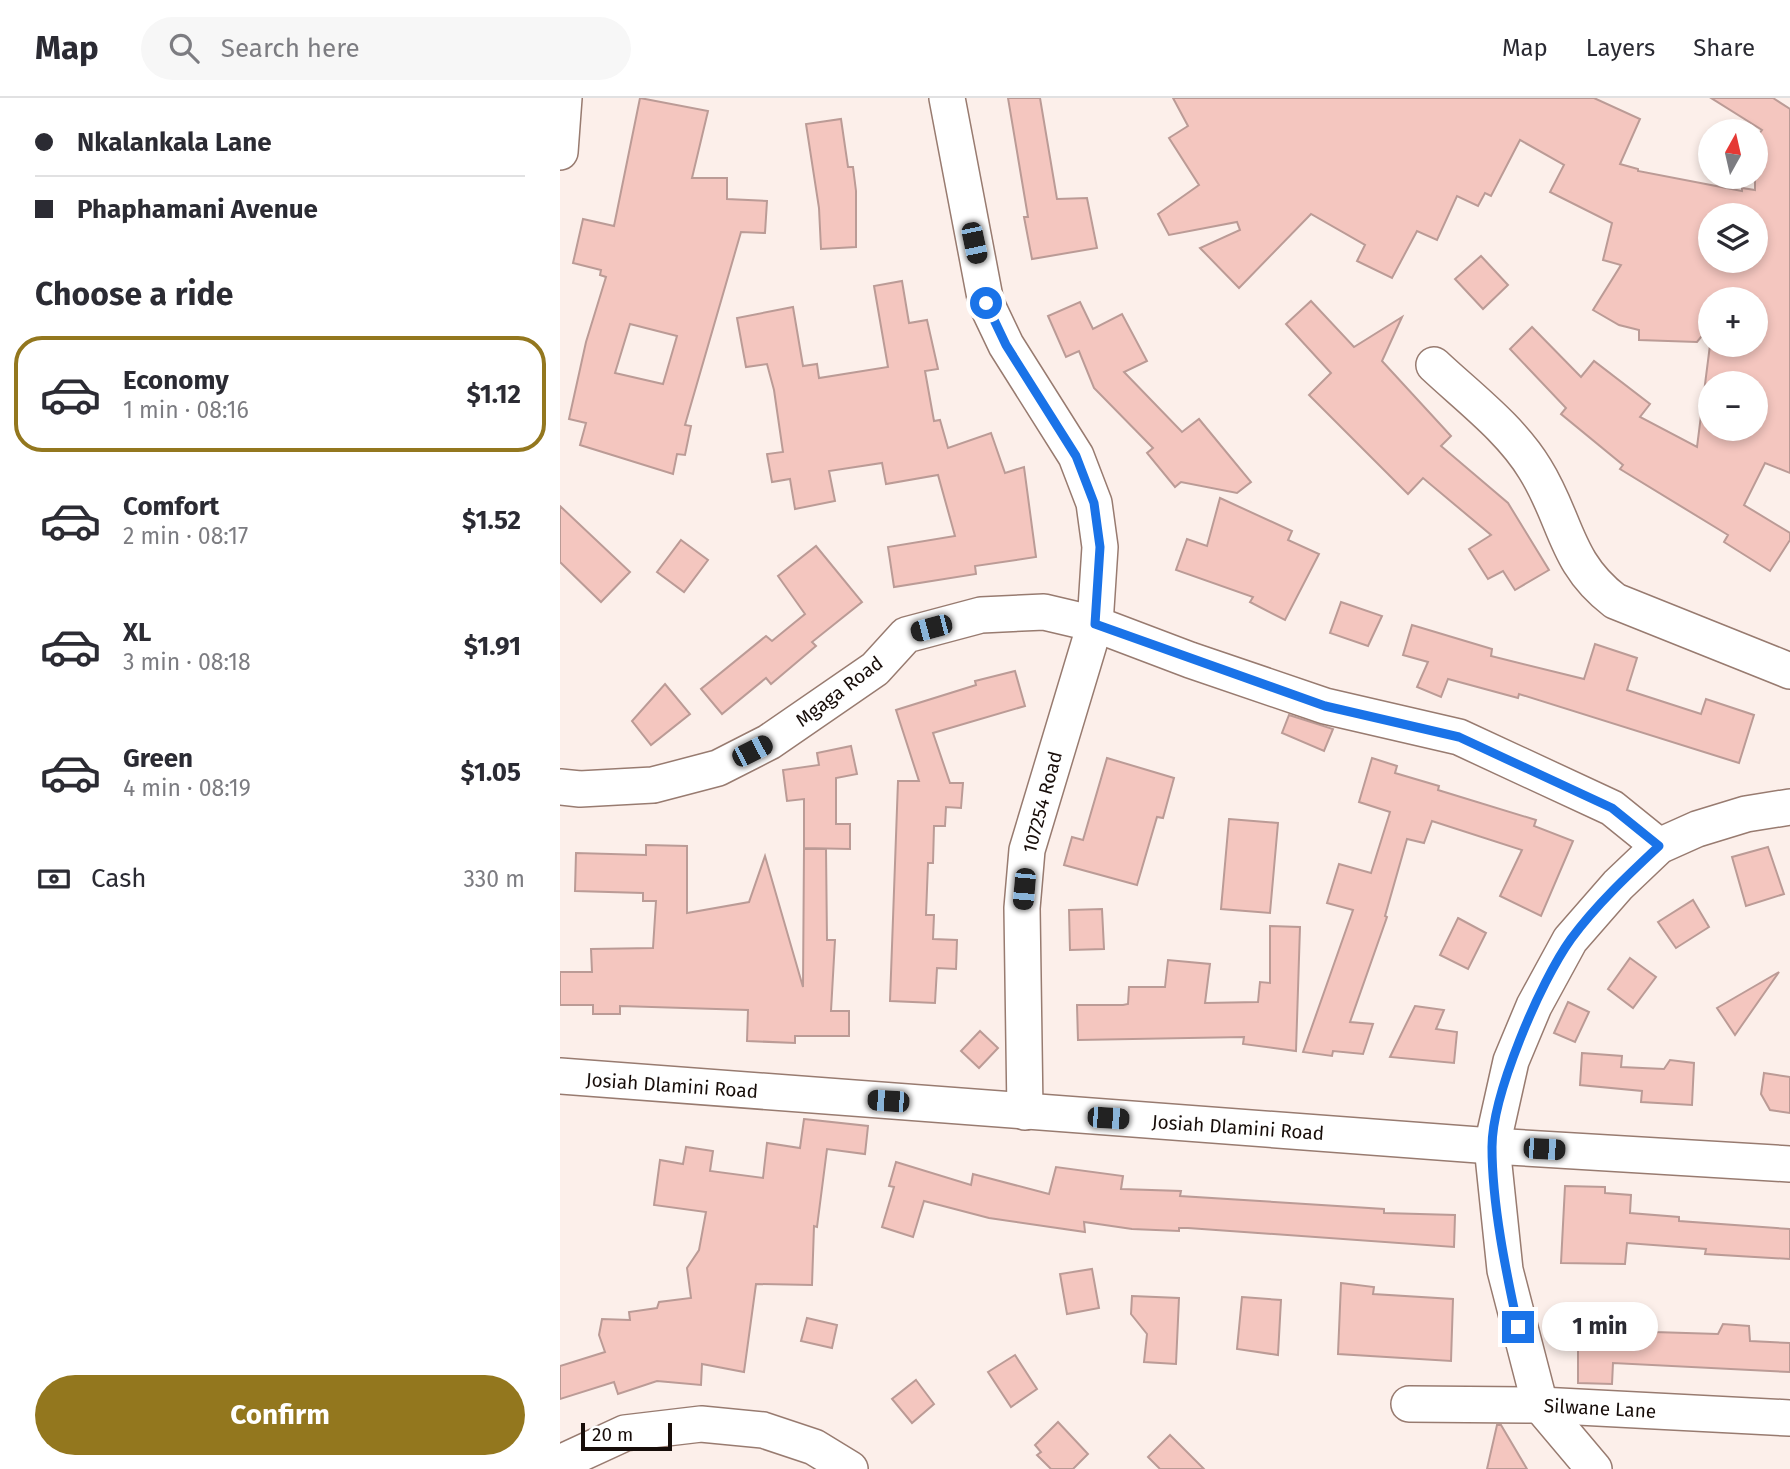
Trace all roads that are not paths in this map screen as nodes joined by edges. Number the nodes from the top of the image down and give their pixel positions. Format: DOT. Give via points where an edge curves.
graph roads {
  1 [pos="564,98"];
  2 [pos="947,98"];
  3 [pos="560,152"];
  4 [pos="1434,365"];
  5 [pos="1095,624"];
  6 [pos="1790,671"];
  7 [pos="560,786"];
  8 [pos="1790,807"];
  9 [pos="1659,846"];
  10 [pos="560,1076"];
  11 [pos="1026,1112"];
  12 [pos="1492,1146"];
  13 [pos="1790,1164"];
  14 [pos="1409,1404"];
  15 [pos="1540,1405"];
  16 [pos="1790,1418"];
  17 [pos="560,1463"];
  18 [pos="850,1469"];
  19 [pos="1594,1469"];
  1 -- 3 [label="street"];
  2 -- 5 [label="street, 107254 Road" via="986,303 1006,345 1076,456 1094,503 1100,547"];
  4 -- 6 [label="street" via="1513,440 1535,469 1576,562 1593,584 1615,601"];
  5 -- 7 [label="street, Mgaga Road" via="1044,612 981,615 906,635 875,669 769,742 718,768 653,785"];
  5 -- 9 [label="street, Mgaga Road" via="1325,706 1459,737 1612,808"];
  5 -- 11 [label="street, 107254 Road" via="1027,850 1022,908"];
  8 -- 9 [label="street" via="1697,828"];
  9 -- 12 [label="street" via="1570,940 1511,1061"];
  10 -- 11 [label="street, Josiah Dlamini Road"];
  11 -- 12 [label="street, Josiah Dlamini Road"];
  12 -- 13 [label="street, Josiah Dlamini Road"];
  12 -- 15 [label="street" via="1506,1270"];
  14 -- 15 [label="street, Silwane Lane"];
  15 -- 16 [label="street, Silwane Lane"];
  15 -- 19 [label="street"];
  17 -- 18 [label="street" via="625,1433 701,1424 762,1430 814,1447"];
}
